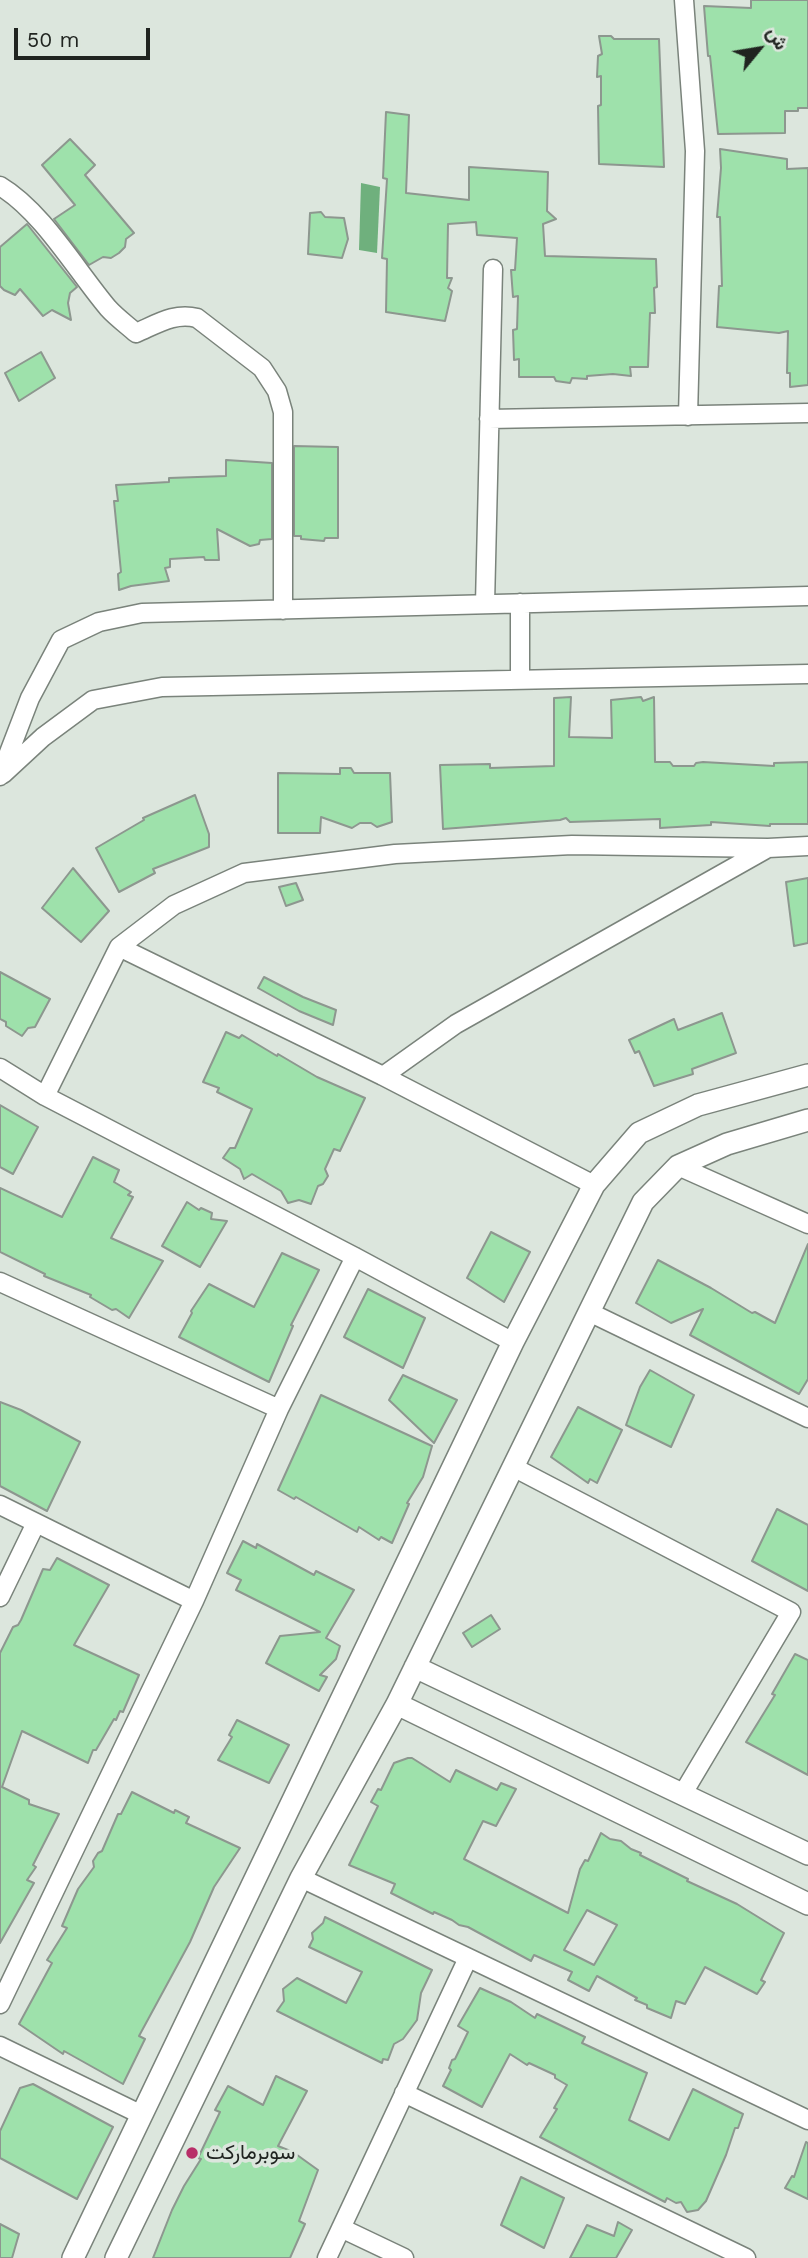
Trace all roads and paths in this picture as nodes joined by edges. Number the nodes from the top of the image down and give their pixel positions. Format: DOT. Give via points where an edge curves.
graph roads {
  1 [pos="684,0"];
  2 [pos="0,187"];
  3 [pos="493,269"];
  4 [pos="808,413"];
  5 [pos="688,416"];
  6 [pos="489,419"];
  7 [pos="808,596"];
  8 [pos="520,603"];
  9 [pos="485,604"];
  10 [pos="284,610"];
  11 [pos="808,674"];
  12 [pos="520,680"];
  13 [pos="0,776"];
  14 [pos="808,846"];
  15 [pos="768,848"];
  16 [pos="119,947"];
  17 [pos="0,1068"];
  18 [pos="808,1075"];
  19 [pos="383,1076"];
  20 [pos="45,1096"];
  21 [pos="808,1120"];
  22 [pos="678,1166"];
  23 [pos="594,1185"];
  24 [pos="808,1224"];
  25 [pos="355,1257"];
  26 [pos="0,1282"];
  27 [pos="589,1312"];
  28 [pos="513,1342"];
  29 [pos="279,1409"];
  30 [pos="808,1418"];
  31 [pos="513,1467"];
  32 [pos="0,1505"];
  33 [pos="36,1523"];
  34 [pos="0,1597"];
  35 [pos="194,1601"];
  36 [pos="415,1667"];
  37 [pos="397,1704"];
  38 [pos="682,1794"];
  39 [pos="808,1854"];
  40 [pos="301,1878"];
  41 [pos="808,1904"];
  42 [pos="468,1958"];
  43 [pos="0,2004"];
  44 [pos="0,2046"];
  45 [pos="404,2093"];
  46 [pos="142,2115"];
  47 [pos="808,2120"];
  48 [pos="341,2228"];
  49 [pos="73,2258"];
  50 [pos="116,2258"];
  51 [pos="327,2258"];
  52 [pos="404,2258"];
  53 [pos="746,2258"];
  1 -- 5 [label="street" via="695,152"];
  2 -- 10 [label="street" via="14,195 110,311 136,332 173,317 197,318 262,368 284,412"];
  3 -- 6 [label="street"];
  4 -- 5 [label="street"];
  5 -- 6 [label="street"];
  6 -- 9 [label="street"];
  7 -- 8 [label="street"];
  8 -- 9 [label="street"];
  8 -- 12 [label="street"];
  9 -- 10 [label="street"];
  10 -- 13 [label="street" via="142,613 99,622 61,640 30,698"];
  11 -- 12 [label="street"];
  12 -- 13 [label="street" via="162,687 93,700"];
  14 -- 15 [label="street"];
  15 -- 16 [label="street" via="572,845 395,854 244,873 174,905"];
  15 -- 19 [label="street" via="456,1024"];
  16 -- 19 [label="street"];
  16 -- 20 [label="street"];
  17 -- 20 [label="street"];
  18 -- 23 [label="street" via="698,1105 639,1133"];
  19 -- 23 [label="street"];
  20 -- 25 [label="street"];
  21 -- 22 [label="street" via="727,1144"];
  22 -- 24 [label="street"];
  22 -- 27 [label="street" via="643,1202"];
  23 -- 28 [label="street"];
  25 -- 28 [label="street"];
  25 -- 29 [label="street"];
  26 -- 29 [label="street"];
  27 -- 30 [label="street"];
  27 -- 31 [label="street"];
  28 -- 46 [label="street"];
  29 -- 35 [label="street"];
  31 -- 36 [label="street"];
  31 -- 38 [label="street" via="790,1612"];
  32 -- 33 [label="street"];
  33 -- 34 [label="street"];
  33 -- 35 [label="street"];
  35 -- 43 [label="street"];
  36 -- 37 [label="street"];
  36 -- 38 [label="street"];
  37 -- 40 [label="street"];
  37 -- 41 [label="street"];
  38 -- 39 [label="street"];
  40 -- 42 [label="street"];
  40 -- 50 [label="street"];
  42 -- 45 [label="street"];
  42 -- 47 [label="street"];
  44 -- 46 [label="street"];
  45 -- 48 [label="street"];
  45 -- 53 [label="street"];
  46 -- 49 [label="street"];
  48 -- 51 [label="street"];
  48 -- 52 [label="street"];
}
